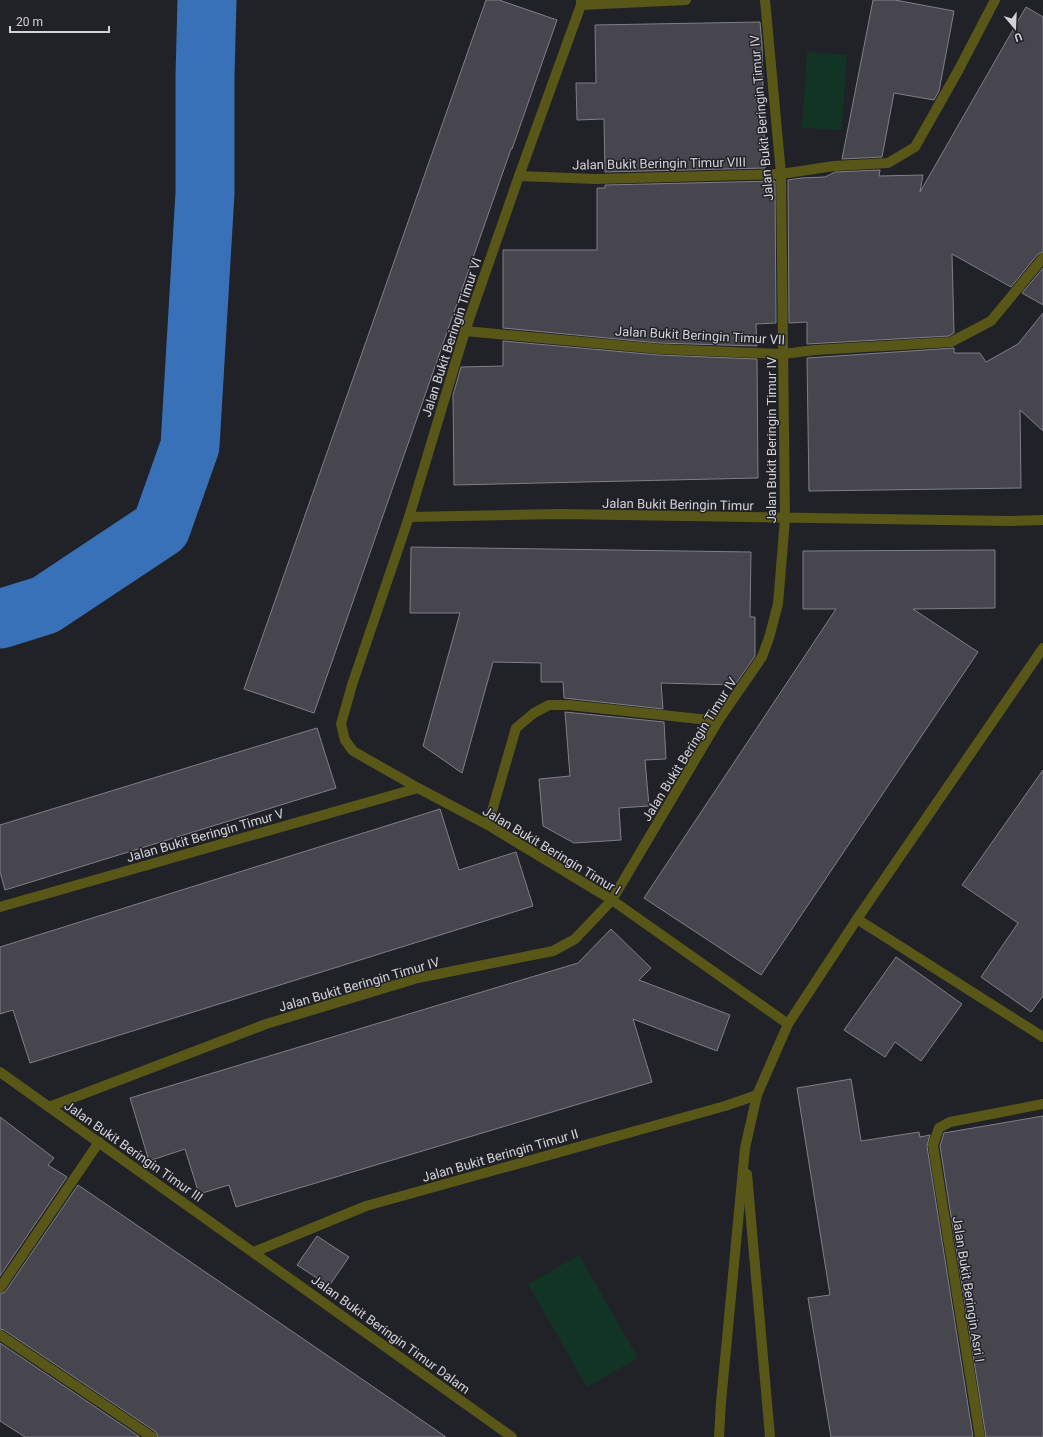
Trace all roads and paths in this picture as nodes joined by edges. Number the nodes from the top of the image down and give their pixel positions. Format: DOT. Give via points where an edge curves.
graph roads {
  1 [pos="686,0"];
  2 [pos="765,0"];
  3 [pos="995,0"];
  4 [pos="581,2"];
  5 [pos="781,174"];
  6 [pos="519,176"];
  7 [pos="1043,258"];
  8 [pos="465,331"];
  9 [pos="783,354"];
  10 [pos="409,517"];
  11 [pos="785,519"];
  12 [pos="1043,520"];
  13 [pos="1043,648"];
  14 [pos="352,685"];
  15 [pos="718,721"];
  16 [pos="418,788"];
  17 [pos="488,825"];
  18 [pos="612,900"];
  19 [pos="0,907"];
  20 [pos="857,919"];
  21 [pos="788,1024"];
  22 [pos="1043,1036"];
  23 [pos="0,1072"];
  24 [pos="757,1094"];
  25 [pos="1043,1104"];
  26 [pos="49,1107"];
  27 [pos="99,1142"];
  28 [pos="745,1148"];
  29 [pos="254,1252"];
  30 [pos="0,1288"];
  31 [pos="0,1335"];
  32 [pos="152,1437"];
  33 [pos="512,1437"];
  34 [pos="718,1437"];
  35 [pos="770,1437"];
  36 [pos="980,1437"];
  1 -- 4 [label="street"];
  2 -- 5 [label="street, Jalan Bukit Beringin Timur IV"];
  3 -- 5 [label="street, Jalan Bukit Beringin Timur VIII" via="915,147 888,163 834,166"];
  4 -- 6 [label="street, Jalan Bukit Beringin Timur VI"];
  5 -- 6 [label="street, Jalan Bukit Beringin Timur VIII" via="596,179"];
  5 -- 9 [label="street, Jalan Bukit Beringin Timur IV"];
  6 -- 8 [label="street, Jalan Bukit Beringin Timur VI"];
  7 -- 9 [label="street, Jalan Bukit Beringin Timur VII" via="991,321 950,342"];
  8 -- 9 [label="street, Jalan Bukit Beringin Timur VII" via="660,349"];
  8 -- 10 [label="street, Jalan Bukit Beringin Timur VI"];
  9 -- 11 [label="street, Jalan Bukit Beringin Timur IV"];
  10 -- 11 [label="street, Jalan Bukit Beringin Timur" via="560,514"];
  10 -- 14 [label="street, Jalan Bukit Beringin Timur VI"];
  11 -- 12 [label="street, Jalan Bukit Beringin Timur"];
  11 -- 15 [label="street, Jalan Bukit Beringin Timur IV" via="778,604 770,638 762,657"];
  13 -- 20 [label="street"];
  14 -- 16 [label="street, Jalan Bukit Beringin Timur I" via="341,724 345,740 353,751"];
  15 -- 17 [label="street" via="549,705 534,713 516,728"];
  15 -- 18 [label="street, Jalan Bukit Beringin Timur IV"];
  16 -- 17 [label="street, Jalan Bukit Beringin Timur I"];
  16 -- 19 [label="street, Jalan Bukit Beringin Timur V"];
  17 -- 18 [label="street, Jalan Bukit Beringin Timur I"];
  18 -- 21 [label="street, Jalan Bukit Beringin Timur I"];
  18 -- 26 [label="street, Jalan Bukit Beringin Timur IV" via="575,939 553,951 418,978 266,1024"];
  20 -- 21 [label="street"];
  20 -- 22 [label="street"];
  21 -- 24 [label="street"];
  23 -- 26 [label="street, Jalan Bukit Beringin Timur III"];
  24 -- 28 [label="street"];
  24 -- 29 [label="street, Jalan Bukit Beringin Timur II" via="725,1106 366,1206"];
  25 -- 36 [label="street, Jalan Bukit Beringin Asri I" via="950,1122 939,1128 932,1145"];
  26 -- 27 [label="street, Jalan Bukit Beringin Timur III"];
  27 -- 29 [label="street, Jalan Bukit Beringin Timur III"];
  27 -- 30 [label="street"];
  28 -- 34 [label="street"];
  28 -- 35 [label="street"];
  29 -- 33 [label="street, Jalan Bukit Beringin Timur Dalam"];
  31 -- 32 [label="street"];
}
